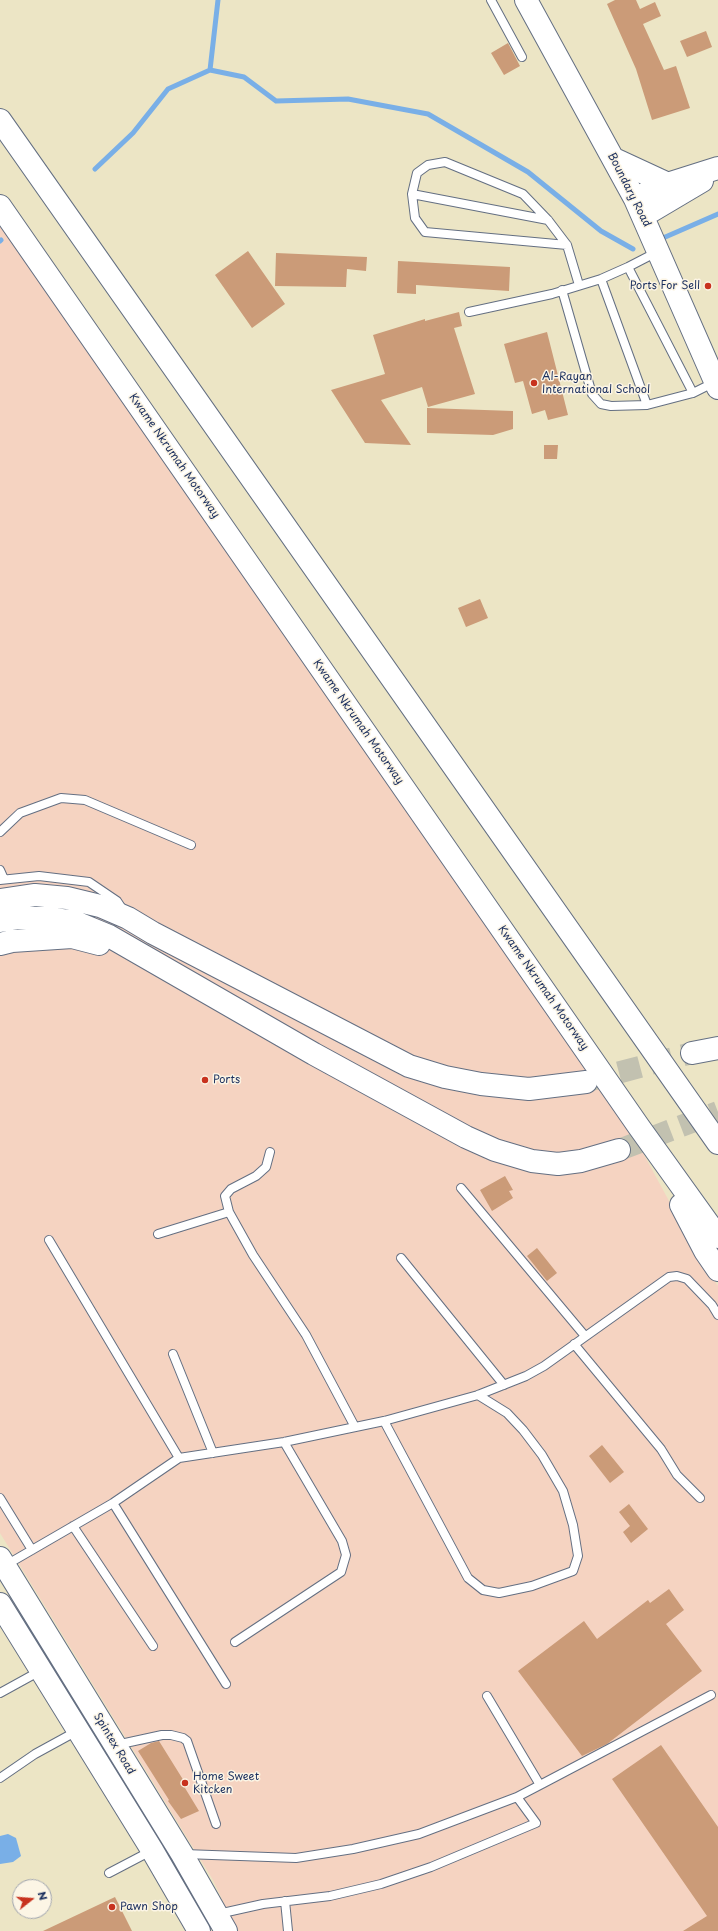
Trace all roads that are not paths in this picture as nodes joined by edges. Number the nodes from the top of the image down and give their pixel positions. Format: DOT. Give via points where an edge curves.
graph roads {
  1 [pos="491,0"];
  2 [pos="526,0"];
  3 [pos="522,57"];
  4 [pos="0,120"];
  5 [pos="614,159"];
  6 [pos="718,169"];
  7 [pos="670,192"];
  8 [pos="412,194"];
  9 [pos="0,206"];
  10 [pos="639,208"];
  11 [pos="548,220"];
  12 [pos="656,244"];
  13 [pos="567,245"];
  14 [pos="628,267"];
  15 [pos="601,279"];
  16 [pos="579,285"];
  17 [pos="562,290"];
  18 [pos="469,312"];
  19 [pos="717,385"];
  20 [pos="693,393"];
  21 [pos="647,405"];
  22 [pos="0,832"];
  23 [pos="191,845"];
  24 [pos="0,870"];
  25 [pos="2,879"];
  26 [pos="0,900"];
  27 [pos="128,918"];
  28 [pos="0,921"];
  29 [pos="0,944"];
  30 [pos="135,953"];
  31 [pos="232,975"];
  32 [pos="248,1016"];
  33 [pos="718,1048"];
  34 [pos="692,1053"];
  35 [pos="586,1082"];
  36 [pos="718,1143"];
  37 [pos="619,1150"];
  38 [pos="270,1152"];
  39 [pos="662,1160"];
  40 [pos="461,1188"];
  41 [pos="229,1212"];
  42 [pos="158,1234"];
  43 [pos="718,1237"];
  44 [pos="49,1240"];
  45 [pos="401,1258"];
  46 [pos="718,1270"];
  47 [pos="718,1315"];
  48 [pos="585,1336"];
  49 [pos="574,1344"];
  50 [pos="173,1354"];
  51 [pos="504,1385"];
  52 [pos="478,1395"];
  53 [pos="384,1421"];
  54 [pos="355,1427"];
  55 [pos="284,1442"];
  56 [pos="212,1453"];
  57 [pos="179,1458"];
  58 [pos="0,1498"];
  59 [pos="700,1498"];
  60 [pos="114,1504"];
  61 [pos="73,1526"];
  62 [pos="32,1550"];
  63 [pos="3,1562"];
  64 [pos="0,1604"];
  65 [pos="235,1642"];
  66 [pos="152,1646"];
  67 [pos="41,1670"];
  68 [pos="226,1684"];
  69 [pos="0,1693"];
  70 [pos="711,1695"];
  71 [pos="487,1696"];
  72 [pos="78,1730"];
  73 [pos="115,1746"];
  74 [pos="0,1778"];
  75 [pos="540,1785"];
  76 [pos="517,1797"];
  77 [pos="216,1824"];
  78 [pos="152,1850"];
  79 [pos="182,1854"];
  80 [pos="108,1873"];
  81 [pos="285,1901"];
  82 [pos="222,1922"];
  83 [pos="197,1930"];
  84 [pos="288,1931"];
  1 -- 3 [label="lane"];
  2 -- 5 [label="main road, Boundary Road"];
  4 -- 36 [label="main road"];
  5 -- 7 [label="main road"];
  5 -- 10 [label="main road, Boundary Road"];
  6 -- 7 [label="main road"];
  7 -- 10 [label="main road" via="658,187"];
  7 -- 12 [label="main road"];
  8 -- 11 [label="lane"];
  8 -- 11 [label="lane" via="417,173 428,165 445,162 523,194"];
  8 -- 13 [label="lane" via="415,218 425,232"];
  9 -- 39 [label="main road, Kwame Nkrumah Motorway"];
  10 -- 12 [label="main road, Boundary Road"];
  11 -- 13 [label="lane"];
  12 -- 14 [label="lane"];
  12 -- 19 [label="main road, Boundary Road"];
  13 -- 16 [label="lane"];
  14 -- 15 [label="lane"];
  14 -- 20 [label="lane"];
  15 -- 16 [label="lane"];
  15 -- 21 [label="lane"];
  16 -- 17 [label="lane"];
  17 -- 18 [label="lane"];
  17 -- 21 [label="lane" via="592,394 601,404 611,406"];
  19 -- 20 [label="lane"];
  20 -- 21 [label="lane"];
  22 -- 23 [label="lane" via="20,813 61,798 85,800"];
  24 -- 25 [label="lane"];
  25 -- 27 [label="lane" via="39,876 89,882 117,901"];
  26 -- 27 [label="main road" via="35,895 67,898 100,906"];
  27 -- 31 [label="main road"];
  28 -- 30 [label="main road" via="47,918 75,922 109,936"];
  29 -- 30 [label="main road" via="72,937"];
  30 -- 32 [label="main road"];
  31 -- 32 [label="main road"];
  31 -- 35 [label="main road" via="409,1066 445,1077 529,1089"];
  32 -- 37 [label="main road" via="466,1137 495,1150 532,1161 558,1164 581,1161"];
  33 -- 34 [label="main road"];
  38 -- 41 [label="lane" via="266,1167 256,1176 231,1189 225,1196"];
  39 -- 43 [label="main road, Kwame Nkrumah Motorway"];
  39 -- 46 [label="main road" via="672,1188 705,1251"];
  40 -- 48 [label="lane"];
  41 -- 42 [label="lane"];
  41 -- 54 [label="lane" via="253,1255 306,1335"];
  44 -- 57 [label="lane"];
  45 -- 51 [label="lane"];
  47 -- 48 [label="lane" via="712,1305 687,1280 677,1276 669,1277"];
  48 -- 49 [label="lane"];
  49 -- 51 [label="lane" via="544,1366"];
  49 -- 59 [label="lane" via="661,1449 677,1475"];
  50 -- 56 [label="lane"];
  51 -- 52 [label="lane"];
  52 -- 53 [label="lane"];
  52 -- 53 [label="lane" via="506,1413 523,1430 563,1491 573,1525 578,1556 573,1571 532,1586 499,1592 483,1590 468,1578"];
  53 -- 54 [label="lane"];
  54 -- 55 [label="lane"];
  55 -- 56 [label="lane"];
  55 -- 65 [label="lane" via="342,1541 346,1555 341,1572"];
  56 -- 57 [label="lane"];
  57 -- 60 [label="lane"];
  58 -- 62 [label="lane"];
  60 -- 61 [label="lane"];
  60 -- 68 [label="lane"];
  61 -- 62 [label="lane"];
  61 -- 66 [label="lane"];
  62 -- 63 [label="lane"];
  63 -- 73 [label="main road, Spintex Road"];
  64 -- 67 [label="main road, Spintex Road"];
  67 -- 69 [label="lane"];
  67 -- 72 [label="main road, Spintex Road"];
  70 -- 75 [label="lane"];
  71 -- 75 [label="lane"];
  72 -- 74 [label="lane"];
  72 -- 78 [label="main road, Spintex Road"];
  73 -- 77 [label="lane" via="162,1735 178,1735 187,1741"];
  73 -- 79 [label="main road, Spintex Road"];
  75 -- 76 [label="lane"];
  76 -- 79 [label="lane" via="419,1834 354,1849 296,1858"];
  76 -- 81 [label="lane" via="536,1823 381,1884 330,1896"];
  78 -- 80 [label="lane"];
  78 -- 83 [label="main road, Spintex Road"];
  79 -- 82 [label="main road, Spintex Road"];
  81 -- 82 [label="lane"];
  81 -- 84 [label="lane"];
}
